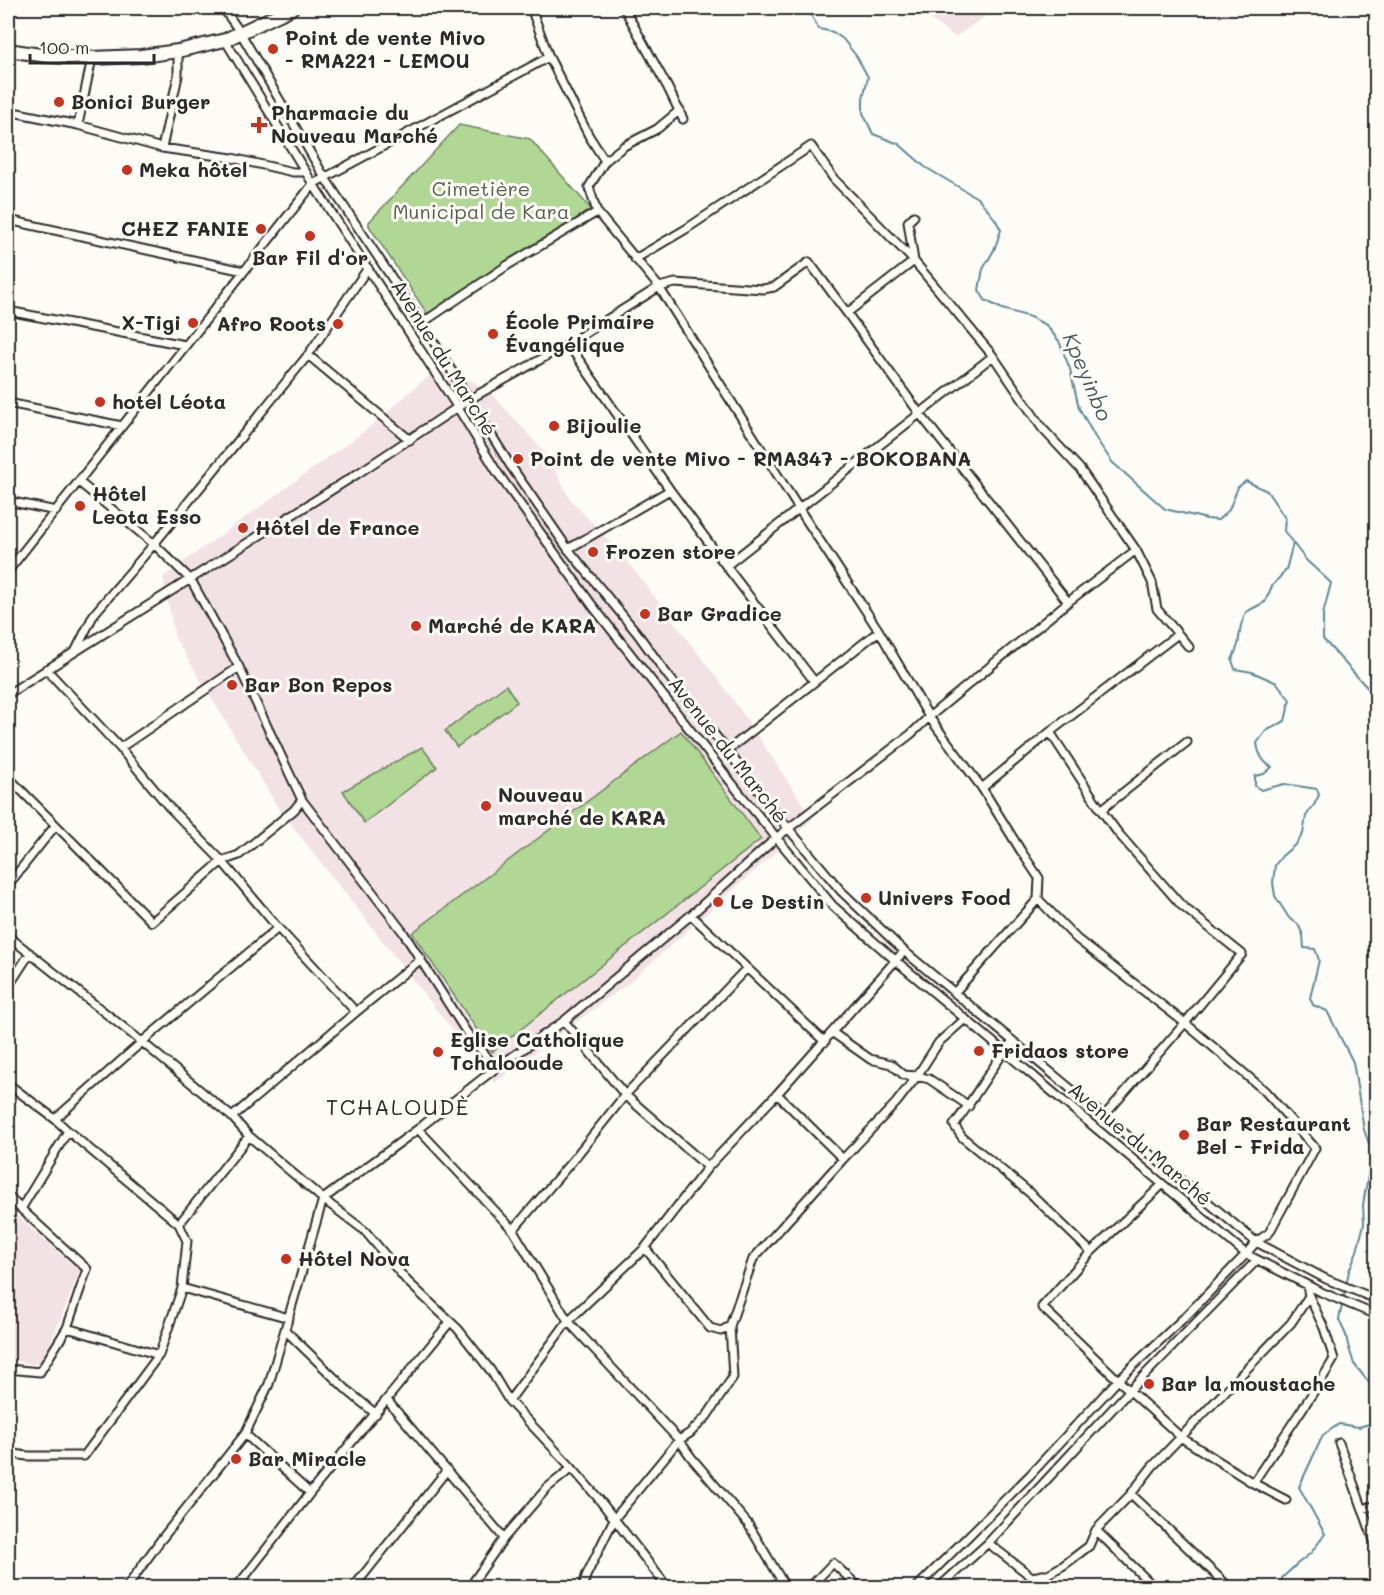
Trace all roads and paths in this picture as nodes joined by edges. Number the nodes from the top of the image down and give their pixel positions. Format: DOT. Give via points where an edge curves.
graph roads {
  1 [pos="223,8"];
  2 [pos="292,8"];
  3 [pos="531,8"];
  4 [pos="624,8"];
  5 [pos="240,32"];
  6 [pos="225,40"];
  7 [pos="8,50"];
  8 [pos="178,51"];
  9 [pos="549,57"];
  10 [pos="92,58"];
  11 [pos="680,110"];
  12 [pos="8,111"];
  13 [pos="683,119"];
  14 [pos="78,125"];
  15 [pos="162,148"];
  16 [pos="604,161"];
  17 [pos="306,172"];
  18 [pos="325,178"];
  19 [pos="313,184"];
  20 [pos="597,212"];
  21 [pos="914,216"];
  22 [pos="8,220"];
  23 [pos="635,259"];
  24 [pos="914,261"];
  25 [pos="368,268"];
  26 [pos="244,271"];
  27 [pos="659,287"];
  28 [pos="8,311"];
  29 [pos="847,312"];
  30 [pos="422,323"];
  31 [pos="568,344"];
  32 [pos="185,345"];
  33 [pos="308,355"];
  34 [pos="993,356"];
  35 [pos="470,399"];
  36 [pos="8,403"];
  37 [pos="458,408"];
  38 [pos="920,414"];
  39 [pos="122,426"];
  40 [pos="410,440"];
  41 [pos="510,465"];
  42 [pos="497,472"];
  43 [pos="79,482"];
  44 [pos="670,490"];
  45 [pos="8,501"];
  46 [pos="799,509"];
  47 [pos="56,511"];
  48 [pos="154,544"];
  49 [pos="568,549"];
  50 [pos="1136,550"];
  51 [pos="726,566"];
  52 [pos="8,571"];
  53 [pos="191,579"];
  54 [pos="606,595"];
  55 [pos="1068,602"];
  56 [pos="592,604"];
  57 [pos="879,631"];
  58 [pos="1178,634"];
  59 [pos="1189,647"];
  60 [pos="76,650"];
  61 [pos="238,667"];
  62 [pos="46,669"];
  63 [pos="814,681"];
  64 [pos="8,694"];
  65 [pos="929,717"];
  66 [pos="1050,732"];
  67 [pos="1187,742"];
  68 [pos="120,748"];
  69 [pos="728,750"];
  70 [pos="8,777"];
  71 [pos="982,788"];
  72 [pos="302,800"];
  73 [pos="1101,810"];
  74 [pos="56,826"];
  75 [pos="788,828"];
  76 [pos="776,838"];
  77 [pos="222,861"];
  78 [pos="8,885"];
  79 [pos="1038,898"];
  80 [pos="691,915"];
  81 [pos="278,928"];
  82 [pos="8,936"];
  83 [pos="904,951"];
  84 [pos="30,953"];
  85 [pos="421,959"];
  86 [pos="896,960"];
  87 [pos="747,968"];
  88 [pos="8,987"];
  89 [pos="955,992"];
  90 [pos="356,1012"];
  91 [pos="965,1018"];
  92 [pos="564,1021"];
  93 [pos="1185,1023"];
  94 [pos="833,1033"];
  95 [pos="1013,1041"];
  96 [pos="142,1042"];
  97 [pos="825,1042"];
  98 [pos="1004,1052"];
  99 [pos="496,1068"];
  100 [pos="917,1076"];
  101 [pos="8,1084"];
  102 [pos="777,1094"];
  103 [pos="625,1095"];
  104 [pos="969,1106"];
  105 [pos="1104,1116"];
  106 [pos="232,1117"];
  107 [pos="55,1119"];
  108 [pos="418,1130"];
  109 [pos="68,1131"];
  110 [pos="249,1136"];
  111 [pos="843,1159"];
  112 [pos="708,1167"];
  113 [pos="1162,1185"];
  114 [pos="8,1197"];
  115 [pos="323,1199"];
  116 [pos="21,1209"];
  117 [pos="178,1224"];
  118 [pos="513,1230"];
  119 [pos="1256,1242"];
  120 [pos="645,1248"];
  121 [pos="1091,1252"];
  122 [pos="1246,1254"];
  123 [pos="1257,1260"];
  124 [pos="1307,1285"];
  125 [pos="182,1288"];
  126 [pos="1309,1296"];
  127 [pos="1377,1299"];
  128 [pos="1377,1315"];
  129 [pos="289,1318"];
  130 [pos="568,1321"];
  131 [pos="450,1322"];
  132 [pos="730,1326"];
  133 [pos="67,1328"];
  134 [pos="286,1331"];
  135 [pos="159,1355"];
  136 [pos="8,1369"];
  137 [pos="1118,1380"];
  138 [pos="1130,1390"];
  139 [pos="387,1400"];
  140 [pos="509,1401"];
  141 [pos="376,1414"];
  142 [pos="245,1434"];
  143 [pos="1182,1438"];
  144 [pos="679,1440"];
  145 [pos="1339,1443"];
  146 [pos="8,1454"];
  147 [pos="572,1468"];
  148 [pos="447,1470"];
  149 [pos="1253,1483"];
  150 [pos="310,1493"];
  151 [pos="1131,1494"];
  152 [pos="1286,1500"];
  153 [pos="1377,1505"];
  154 [pos="1364,1509"];
  155 [pos="614,1519"];
  156 [pos="1096,1530"];
  157 [pos="504,1538"];
  158 [pos="988,1543"];
  159 [pos="1377,1546"];
  160 [pos="242,1580"];
  161 [pos="126,1587"];
  162 [pos="236,1587"];
  163 [pos="249,1587"];
  164 [pos="353,1587"];
  165 [pos="469,1587"];
  166 [pos="583,1587"];
  167 [pos="668,1587"];
  168 [pos="786,1587"];
  169 [pos="809,1587"];
  170 [pos="860,1587"];
  171 [pos="916,1587"];
  172 [pos="938,1587"];
  173 [pos="1155,1587"];
  174 [pos="1230,1587"];
  1 -- 5 [label="street, Avenue du Marché"];
  2 -- 5 [label="highway"];
  3 -- 9 [label="street"];
  4 -- 11 [label="street"];
  5 -- 6 [label="highway"];
  5 -- 18 [label="street, Avenue du Marché"];
  6 -- 8 [label="highway"];
  6 -- 17 [label="street, Avenue du Marché"];
  7 -- 10 [label="highway"];
  8 -- 10 [label="highway"];
  8 -- 15 [label="street" via="178,76"];
  9 -- 16 [label="street"];
  9 -- 18 [label="street"];
  10 -- 14 [label="street"];
  11 -- 13 [label="street"];
  11 -- 16 [label="street"];
  12 -- 14 [label="street"];
  14 -- 15 [label="street"];
  15 -- 17 [label="street"];
  16 -- 20 [label="street" via="589,187"];
  17 -- 19 [label="street, Avenue du Marché"];
  18 -- 19 [label="street"];
  18 -- 30 [label="street, Avenue du Marché"];
  19 -- 25 [label="street, Avenue du Marché"];
  19 -- 26 [label="street"];
  20 -- 23 [label="street"];
  20 -- 30 [label="street"];
  21 -- 24 [label="street" via="908,222"];
  22 -- 26 [label="street"];
  23 -- 24 [label="street" via="810,146 834,179"];
  23 -- 27 [label="street"];
  24 -- 29 [label="street"];
  24 -- 34 [label="street"];
  25 -- 33 [label="street"];
  25 -- 37 [label="street, Avenue du Marché"];
  26 -- 32 [label="street"];
  27 -- 29 [label="street" via="675,283 764,289 774,287 809,262"];
  27 -- 31 [label="street"];
  27 -- 46 [label="street"];
  28 -- 32 [label="street"];
  29 -- 38 [label="street"];
  30 -- 35 [label="street, Avenue du Marché"];
  31 -- 35 [label="street"];
  31 -- 44 [label="street"];
  32 -- 39 [label="street"];
  33 -- 40 [label="street"];
  33 -- 48 [label="street"];
  34 -- 38 [label="street"];
  34 -- 50 [label="street" via="1042,428 1080,469"];
  35 -- 37 [label="street"];
  35 -- 41 [label="street, Avenue du Marché"];
  36 -- 39 [label="street"];
  37 -- 40 [label="street"];
  37 -- 42 [label="street, Avenue du Marché"];
  38 -- 46 [label="street"];
  38 -- 55 [label="street"];
  39 -- 43 [label="street"];
  40 -- 53 [label="street"];
  41 -- 42 [label="street"];
  41 -- 49 [label="street, Avenue du Marché"];
  42 -- 56 [label="street, Avenue du Marché"];
  43 -- 47 [label="street"];
  43 -- 48 [label="street"];
  44 -- 49 [label="street"];
  44 -- 51 [label="street"];
  45 -- 47 [label="street"];
  46 -- 51 [label="street"];
  46 -- 57 [label="street"];
  47 -- 52 [label="street"];
  48 -- 53 [label="street"];
  48 -- 60 [label="street" via="94,614"];
  49 -- 54 [label="street, Avenue du Marché"];
  50 -- 55 [label="street"];
  50 -- 58 [label="street" via="1152,582 1157,609"];
  51 -- 63 [label="street"];
  53 -- 60 [label="street"];
  53 -- 61 [label="street"];
  54 -- 56 [label="street"];
  54 -- 69 [label="street, Avenue du Marché"];
  55 -- 65 [label="street"];
  56 -- 76 [label="street, Avenue du Marché"];
  57 -- 63 [label="street"];
  57 -- 65 [label="street"];
  58 -- 59 [label="street"];
  58 -- 66 [label="street"];
  60 -- 62 [label="street"];
  61 -- 68 [label="street"];
  61 -- 72 [label="street"];
  62 -- 64 [label="street"];
  62 -- 68 [label="street"];
  63 -- 69 [label="street"];
  65 -- 71 [label="street"];
  65 -- 75 [label="street"];
  66 -- 71 [label="street"];
  66 -- 73 [label="street"];
  67 -- 73 [label="street"];
  68 -- 77 [label="street" via="169,807"];
  69 -- 75 [label="street, Avenue du Marché"];
  70 -- 74 [label="street"];
  71 -- 79 [label="street" via="1040,878"];
  72 -- 77 [label="street" via="239,855"];
  72 -- 85 [label="street"];
  73 -- 93 [label="street" via="1181,905 1242,954"];
  74 -- 77 [label="street" via="152,922"];
  74 -- 78 [label="street"];
  75 -- 76 [label="street"];
  75 -- 83 [label="street, Avenue du Marché" via="841,891"];
  76 -- 80 [label="street"];
  76 -- 86 [label="street, Avenue du Marché" via="833,906"];
  77 -- 81 [label="street"];
  79 -- 89 [label="street"];
  79 -- 93 [label="street" via="1077,939"];
  80 -- 87 [label="street"];
  80 -- 92 [label="street"];
  81 -- 90 [label="street"];
  81 -- 96 [label="street"];
  82 -- 84 [label="street"];
  83 -- 86 [label="street"];
  83 -- 89 [label="street, Avenue du Marché"];
  84 -- 88 [label="street"];
  84 -- 96 [label="street"];
  85 -- 90 [label="street"];
  85 -- 99 [label="street" via="467,1033"];
  86 -- 91 [label="street, Avenue du Marché"];
  86 -- 94 [label="street"];
  87 -- 97 [label="street"];
  87 -- 103 [label="street"];
  89 -- 95 [label="street, Avenue du Marché"];
  90 -- 106 [label="street"];
  91 -- 98 [label="street, Avenue du Marché"];
  91 -- 100 [label="street" via="939,1042"];
  92 -- 99 [label="street"];
  92 -- 103 [label="street"];
  93 -- 105 [label="street"];
  93 -- 119 [label="street" via="1265,1091 1315,1148 1269,1233"];
  94 -- 97 [label="street"];
  94 -- 100 [label="street" via="870,1059 891,1064 904,1075"];
  95 -- 98 [label="street"];
  95 -- 105 [label="street, Avenue du Marché"];
  96 -- 106 [label="street"];
  96 -- 107 [label="street"];
  97 -- 102 [label="street"];
  98 -- 104 [label="street"];
  98 -- 113 [label="street, Avenue du Marché"];
  99 -- 108 [label="street"];
  100 -- 104 [label="street" via="929,1079"];
  100 -- 111 [label="street"];
  101 -- 107 [label="street"];
  102 -- 111 [label="street"];
  102 -- 112 [label="street"];
  103 -- 112 [label="street"];
  103 -- 118 [label="street"];
  104 -- 121 [label="street" via="954,1125 962,1137 1031,1194"];
  105 -- 119 [label="street, Avenue du Marché"];
  106 -- 110 [label="street"];
  107 -- 109 [label="street"];
  108 -- 115 [label="street"];
  108 -- 118 [label="street"];
  109 -- 116 [label="street"];
  109 -- 117 [label="street"];
  110 -- 115 [label="street"];
  110 -- 117 [label="street"];
  111 -- 132 [label="street" via="753,1259"];
  112 -- 120 [label="street"];
  113 -- 121 [label="street"];
  113 -- 122 [label="street, Avenue du Marché"];
  114 -- 116 [label="street"];
  115 -- 129 [label="street"];
  115 -- 131 [label="street" via="365,1231 407,1281"];
  116 -- 133 [label="street" via="87,1269"];
  117 -- 125 [label="street" via="187,1241"];
  118 -- 130 [label="street"];
  119 -- 122 [label="street"];
  119 -- 127 [label="street, Avenue du Marché"];
  120 -- 130 [label="street"];
  120 -- 132 [label="street" via="710,1328 721,1331"];
  121 -- 137 [label="street" via="1042,1307"];
  122 -- 123 [label="street, Avenue du Marché"];
  122 -- 137 [label="street"];
  123 -- 124 [label="street, Avenue du Marché"];
  123 -- 138 [label="street"];
  124 -- 126 [label="street"];
  124 -- 128 [label="street, Avenue du Marché"];
  125 -- 129 [label="street"];
  125 -- 135 [label="street"];
  126 -- 143 [label="street" via="1291,1323"];
  126 -- 149 [label="street" via="1334,1359"];
  129 -- 134 [label="street"];
  130 -- 140 [label="street"];
  130 -- 144 [label="street"];
  131 -- 139 [label="street"];
  131 -- 140 [label="street" via="491,1371"];
  132 -- 144 [label="street" via="733,1377 707,1416"];
  133 -- 135 [label="street"];
  133 -- 136 [label="street" via="40,1372"];
  134 -- 141 [label="street"];
  134 -- 142 [label="street" via="269,1384"];
  135 -- 146 [label="street" via="84,1456"];
  137 -- 138 [label="street"];
  137 -- 171 [label="street" via="1030,1475"];
  138 -- 143 [label="street"];
  138 -- 158 [label="street"];
  139 -- 141 [label="street"];
  139 -- 148 [label="street"];
  140 -- 147 [label="street"];
  141 -- 150 [label="street"];
  142 -- 150 [label="street"];
  142 -- 161 [label="street"];
  143 -- 149 [label="street"];
  143 -- 151 [label="street"];
  144 -- 155 [label="street"];
  144 -- 168 [label="street" via="748,1524"];
  145 -- 154 [label="street"];
  147 -- 155 [label="street"];
  147 -- 157 [label="street" via="547,1488"];
  148 -- 157 [label="street"];
  148 -- 164 [label="street"];
  149 -- 152 [label="street"];
  150 -- 160 [label="street"];
  151 -- 156 [label="street"];
  151 -- 174 [label="street"];
  153 -- 154 [label="street"];
  154 -- 159 [label="street"];
  155 -- 166 [label="street"];
  155 -- 167 [label="street"];
  156 -- 158 [label="street" via="1089,1546 1048,1574 1032,1577"];
  156 -- 173 [label="street"];
  157 -- 165 [label="street"];
  158 -- 172 [label="street"];
  160 -- 162 [label="street"];
  160 -- 163 [label="street"];
  169 -- 170 [label="street" via="834,1563"];
}
